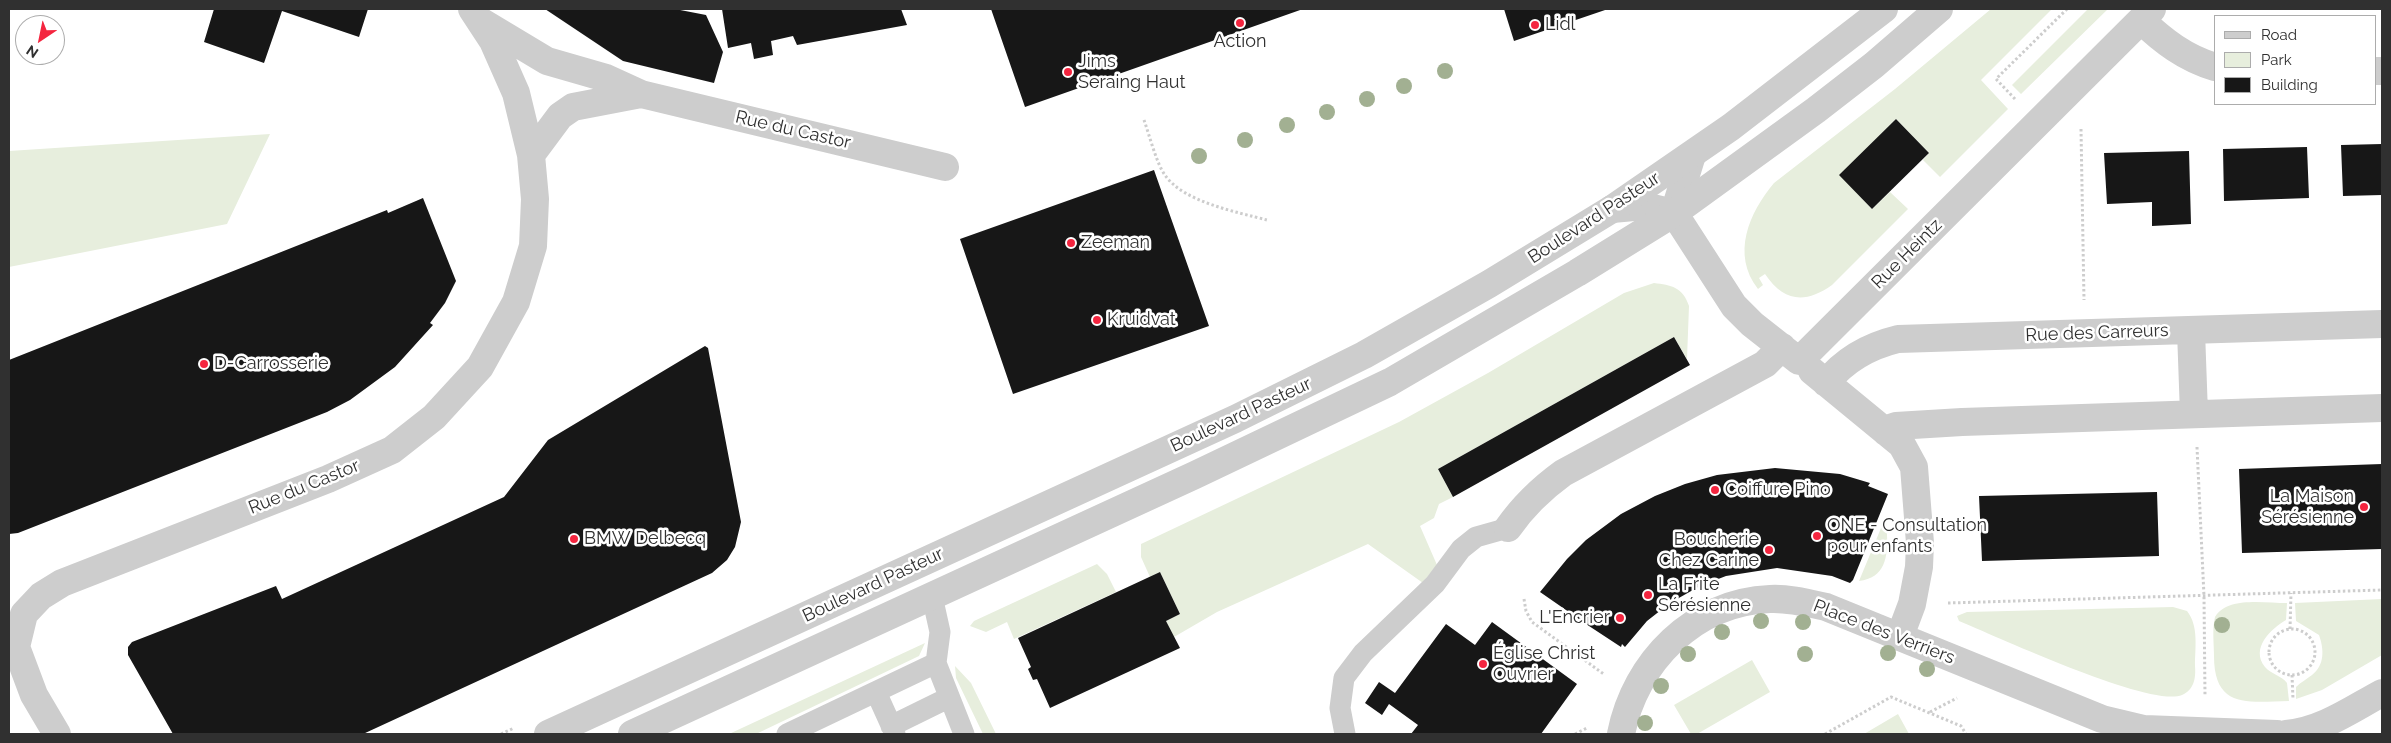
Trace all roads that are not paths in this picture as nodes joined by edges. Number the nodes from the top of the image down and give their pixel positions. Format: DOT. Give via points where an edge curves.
graph roads {
  1 [pos="1884,9"];
  2 [pos="1939,9"];
  3 [pos="2147,14"];
  4 [pos="476,15"];
  5 [pos="547,61"];
  6 [pos="2214,67"];
  7 [pos="516,93"];
  8 [pos="641,94"];
  9 [pos="560,116"];
  10 [pos="531,155"];
  11 [pos="1692,155"];
  12 [pos="944,166"];
  13 [pos="1612,209"];
  14 [pos="1674,213"];
  15 [pos="2382,324"];
  16 [pos="2191,331"];
  17 [pos="1791,354"];
  18 [pos="1826,382"];
  19 [pos="2382,408"];
  20 [pos="2194,414"];
  21 [pos="1886,432"];
  22 [pos="1508,528"];
  23 [pos="932,596"];
  24 [pos="1900,636"];
  25 [pos="12,642"];
  26 [pos="936,663"];
  27 [pos="876,692"];
  28 [pos="2382,693"];
  29 [pos="948,698"];
  30 [pos="893,730"];
  31 [pos="644,732"];
  32 [pos="2141,732"];
  33 [pos="57,734"];
  34 [pos="548,734"];
  35 [pos="787,734"];
  36 [pos="964,734"];
  37 [pos="1345,734"];
  38 [pos="1621,734"];
  39 [pos="2277,734"];
  40 [pos="2286,734"];
  1 -- 11 [label="street, Boulevard Pasteur"];
  2 -- 14 [label="street, Boulevard Pasteur" via="1816,110"];
  3 -- 6 [label="street" via="2160,38 2178,51"];
  3 -- 17 [label="street, Rue Heintz"];
  4 -- 5 [label="street, Rue du Castor"];
  4 -- 7 [label="street, Rue du Castor" via="493,41"];
  5 -- 7 [label="street" via="525,72"];
  5 -- 8 [label="street, Rue du Castor" via="606,78"];
  7 -- 9 [label="street" via="524,104 536,111"];
  7 -- 10 [label="street, Rue du Castor"];
  8 -- 9 [label="street, Rue du Castor" via="573,107"];
  8 -- 12 [label="street, Rue du Castor"];
  9 -- 10 [label="street, Rue du Castor"];
  10 -- 25 [label="street, Rue du Castor" via="536,198 533,246 516,302 480,367 434,417 392,450 336,476 62,583 41,596 24,614"];
  11 -- 13 [label="street, Boulevard Pasteur"];
  11 -- 14 [label="street"];
  13 -- 14 [label="street" via="1645,206"];
  13 -- 34 [label="street, Boulevard Pasteur" via="1428,320 1300,387"];
  14 -- 17 [label="street" via="1734,306"];
  14 -- 23 [label="street, Boulevard Pasteur" via="1577,274 1390,382"];
  15 -- 16 [label="street, Rue des Carreurs"];
  16 -- 18 [label="street, Rue des Carreurs" via="1898,339 1864,350 1836,370"];
  16 -- 20 [label="street"];
  17 -- 18 [label="street"];
  17 -- 22 [label="street, Rue Heintz" via="1736,378 1563,473 1522,507"];
  18 -- 21 [label="street"];
  19 -- 20 [label="street"];
  20 -- 21 [label="street" via="1962,422 1896,426"];
  21 -- 24 [label="street" via="1902,446 1914,467 1918,502 1919,567 1912,604"];
  22 -- 37 [label="lane" via="1476,537 1461,549 1435,584 1364,653 1344,678 1340,708"];
  23 -- 26 [label="lane" via="940,632"];
  23 -- 31 [label="street, Boulevard Pasteur"];
  24 -- 32 [label="street, Place des Verriers"];
  24 -- 38 [label="street, Place des Verriers" via="1826,607 1798,600 1769,599 1724,609 1698,621 1661,651 1632,694"];
  25 -- 33 [label="street, Rue du Castor" via="34,695"];
  26 -- 27 [label="lane"];
  26 -- 29 [label="lane"];
  27 -- 30 [label="lane"];
  27 -- 35 [label="lane"];
  28 -- 40 [label="street" via="2305,733"];
  29 -- 30 [label="lane"];
  29 -- 36 [label="lane"];
  32 -- 39 [label="street, Place des Verriers"];
}
